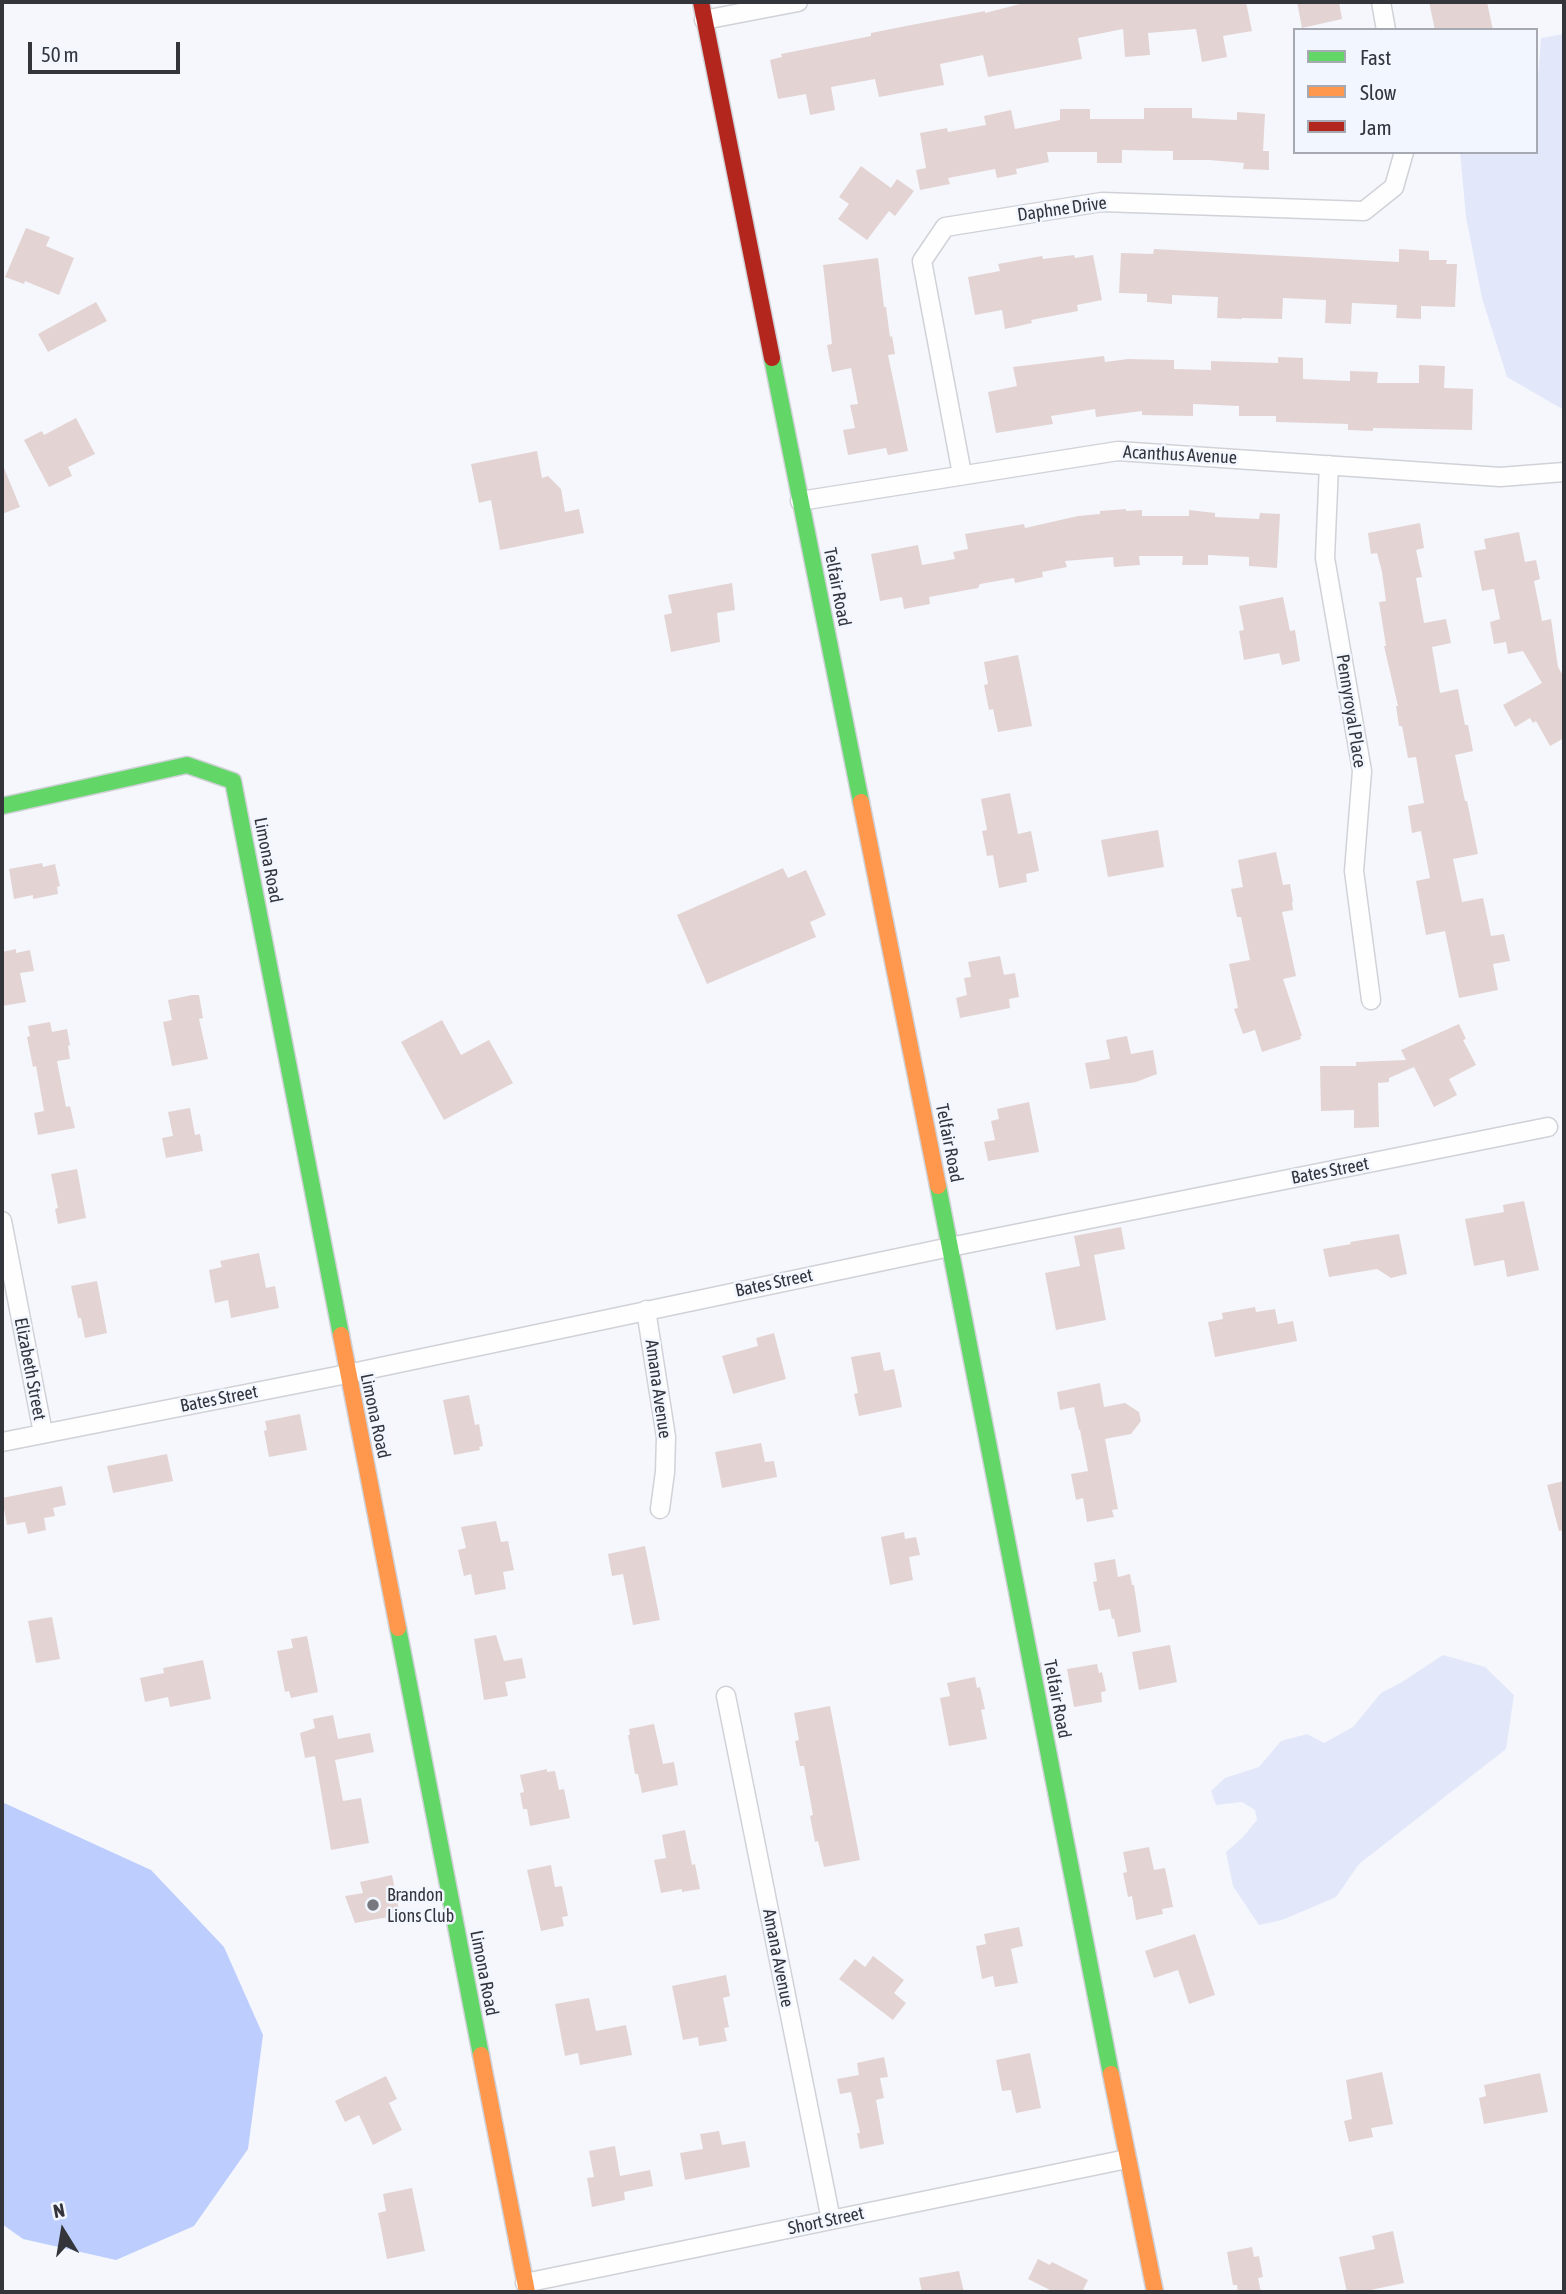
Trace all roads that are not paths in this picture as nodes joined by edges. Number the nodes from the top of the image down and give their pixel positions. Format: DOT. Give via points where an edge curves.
graph roads {
  1 [pos="701,2"];
  2 [pos="798,2"];
  3 [pos="1381,2"];
  4 [pos="704,20"];
  5 [pos="1387,28"];
  6 [pos="1403,154"];
  7 [pos="1329,465"];
  8 [pos="962,474"];
  9 [pos="1563,478"];
  10 [pos="800,501"];
  11 [pos="2,806"];
  12 [pos="1371,1000"];
  13 [pos="1548,1127"];
  14 [pos="2,1221"];
  15 [pos="950,1247"];
  16 [pos="646,1310"];
  17 [pos="347,1374"];
  18 [pos="43,1433"];
  19 [pos="2,1441"];
  20 [pos="660,1509"];
  21 [pos="726,1696"];
  22 [pos="1127,2159"];
  23 [pos="831,2220"];
  24 [pos="526,2288"];
  25 [pos="1155,2292"];
  1 -- 4 [label="street, Telfair Road"];
  2 -- 4 [label="street"];
  3 -- 5 [label="street"];
  4 -- 10 [label="street, Telfair Road"];
  6 -- 8 [label="street, Daphne Drive" via="1394,187 1364,211 1102,202 945,227 922,261"];
  7 -- 8 [label="street, Acanthus Avenue" via="1118,451"];
  7 -- 9 [label="street, Acanthus Avenue"];
  7 -- 12 [label="street, Pennyroyal Place" via="1325,558 1362,771 1354,871"];
  8 -- 10 [label="street, Acanthus Avenue"];
  10 -- 15 [label="street, Telfair Road"];
  11 -- 17 [label="street, Limona Road" via="187,765 233,781"];
  13 -- 15 [label="street, Bates Street"];
  14 -- 18 [label="street, Elizabeth Street"];
  15 -- 16 [label="street, Bates Street"];
  15 -- 22 [label="street, Telfair Road"];
  16 -- 17 [label="street, Bates Street"];
  16 -- 20 [label="street, Amana Avenue" via="666,1437"];
  17 -- 18 [label="street, Bates Street"];
  17 -- 24 [label="street, Limona Road"];
  18 -- 19 [label="street, Bates Street"];
  21 -- 23 [label="street, Amana Avenue"];
  22 -- 23 [label="street, Short Street"];
  22 -- 25 [label="street, Telfair Road"];
  23 -- 24 [label="street, Short Street"];
}
